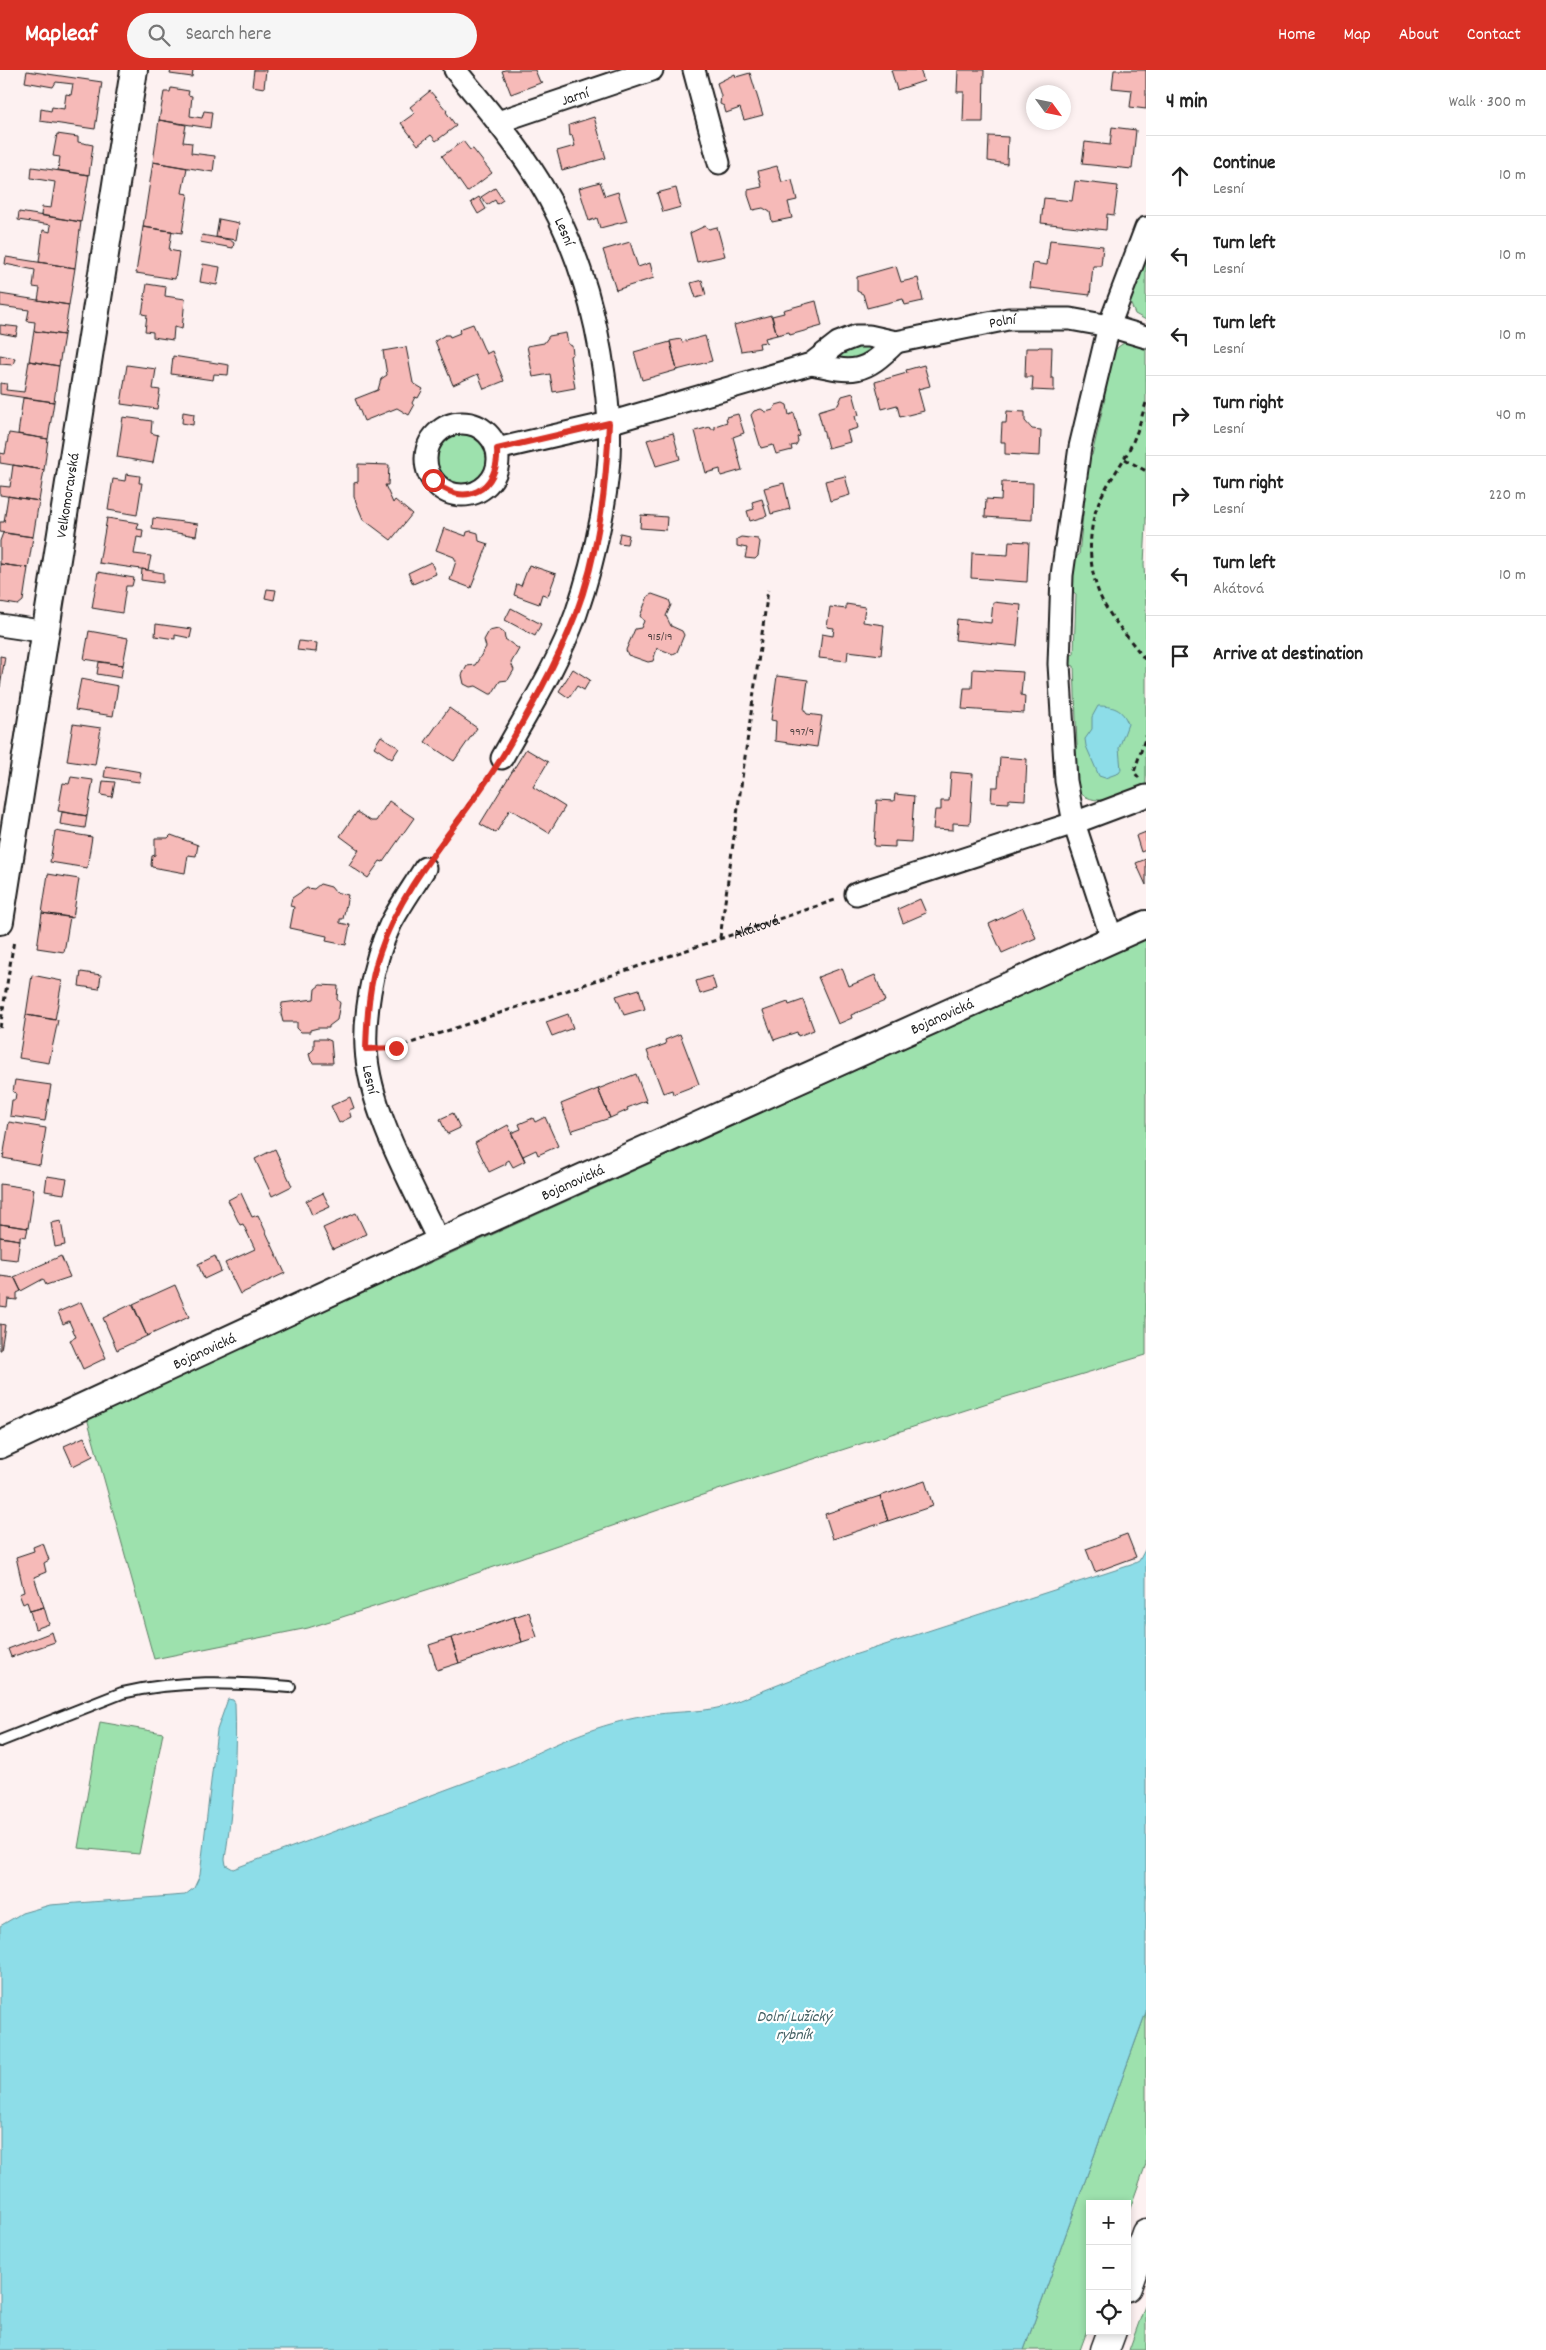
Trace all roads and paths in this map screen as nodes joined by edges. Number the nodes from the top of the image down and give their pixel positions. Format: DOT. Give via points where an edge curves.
graph roads {
  1 [pos="134,70"];
  2 [pos="455,70"];
  3 [pos="652,70"];
  4 [pos="694,70"];
  5 [pos="498,122"];
  6 [pos="719,163"];
  7 [pos="1146,228"];
  8 [pos="1109,326"];
  9 [pos="1146,337"];
  10 [pos="896,342"];
  11 [pos="811,364"];
  12 [pos="1146,403"];
  13 [pos="609,423"];
  14 [pos="497,449"];
  15 [pos="1125,459"];
  16 [pos="1144,470"];
  17 [pos="1094,571"];
  18 [pos="1086,572"];
  19 [pos="768,590"];
  20 [pos="0,625"];
  21 [pos="47,632"];
  22 [pos="1146,653"];
  23 [pos="1142,655"];
  24 [pos="1146,661"];
  25 [pos="1146,736"];
  26 [pos="502,758"];
  27 [pos="1144,790"];
  28 [pos="1074,823"];
  29 [pos="424,868"];
  30 [pos="856,894"];
  31 [pos="0,921"];
  32 [pos="1146,924"];
  33 [pos="720,938"];
  34 [pos="1112,939"];
  35 [pos="366,1049"];
  36 [pos="439,1242"];
  37 [pos="0,1445"];
  38 [pos="290,1687"];
  39 [pos="0,1741"];
  40 [pos="1146,2234"];
  41 [pos="1131,2276"];
  42 [pos="1111,2335"];
  43 [pos="1105,2350"];
  1 -- 21 [label="street, Velkomoravská"];
  2 -- 5 [label="street, Lesní"];
  3 -- 5 [label="street, Jarní"];
  4 -- 6 [label="street"];
  5 -- 13 [label="street, Lesní" via="540,182 571,244 595,316"];
  7 -- 8 [label="street"];
  8 -- 9 [label="street, Polní"];
  8 -- 10 [label="street, Polní" via="1070,319 1008,319"];
  8 -- 28 [label="street" via="1080,447 1062,575 1060,664 1066,781"];
  10 -- 11 [label="street, Polní" via="856,336 838,343"];
  10 -- 11 [label="street, Polní" via="863,368 843,370"];
  11 -- 13 [label="street, Polní"];
  12 -- 15 [label="path"];
  13 -- 14 [label="street"];
  13 -- 26 [label="street, Lesní" via="604,492 594,551 576,614 551,670"];
  15 -- 16 [label="path"];
  15 -- 17 [label="path" via="1102,497 1090,533"];
  17 -- 18 [label="path"];
  17 -- 23 [label="path" via="1097,588 1107,609"];
  19 -- 33 [label="path"];
  20 -- 21 [label="street"];
  21 -- 31 [label="street, Velkomoravská"];
  22 -- 23 [label="path"];
  23 -- 24 [label="path"];
  25 -- 27 [label="path" via="1134,772"];
  26 -- 29 [label="path"];
  27 -- 28 [label="street"];
  28 -- 30 [label="street"];
  28 -- 34 [label="street"];
  29 -- 35 [label="street, Lesní" via="391,924 380,952 366,1017"];
  30 -- 33 [label="path, Akátová"];
  32 -- 34 [label="street, Bojanovická"];
  33 -- 35 [label="path, Akátová" via="396,1048"];
  34 -- 36 [label="street, Bojanovická"];
  35 -- 36 [label="street, Lesní" via="370,1080 385,1126"];
  36 -- 37 [label="street, Bojanovická"];
  38 -- 39 [label="lane" via="208,1683 137,1690"];
  40 -- 41 [label="main road"];
  42 -- 43 [label="main road"];
}
